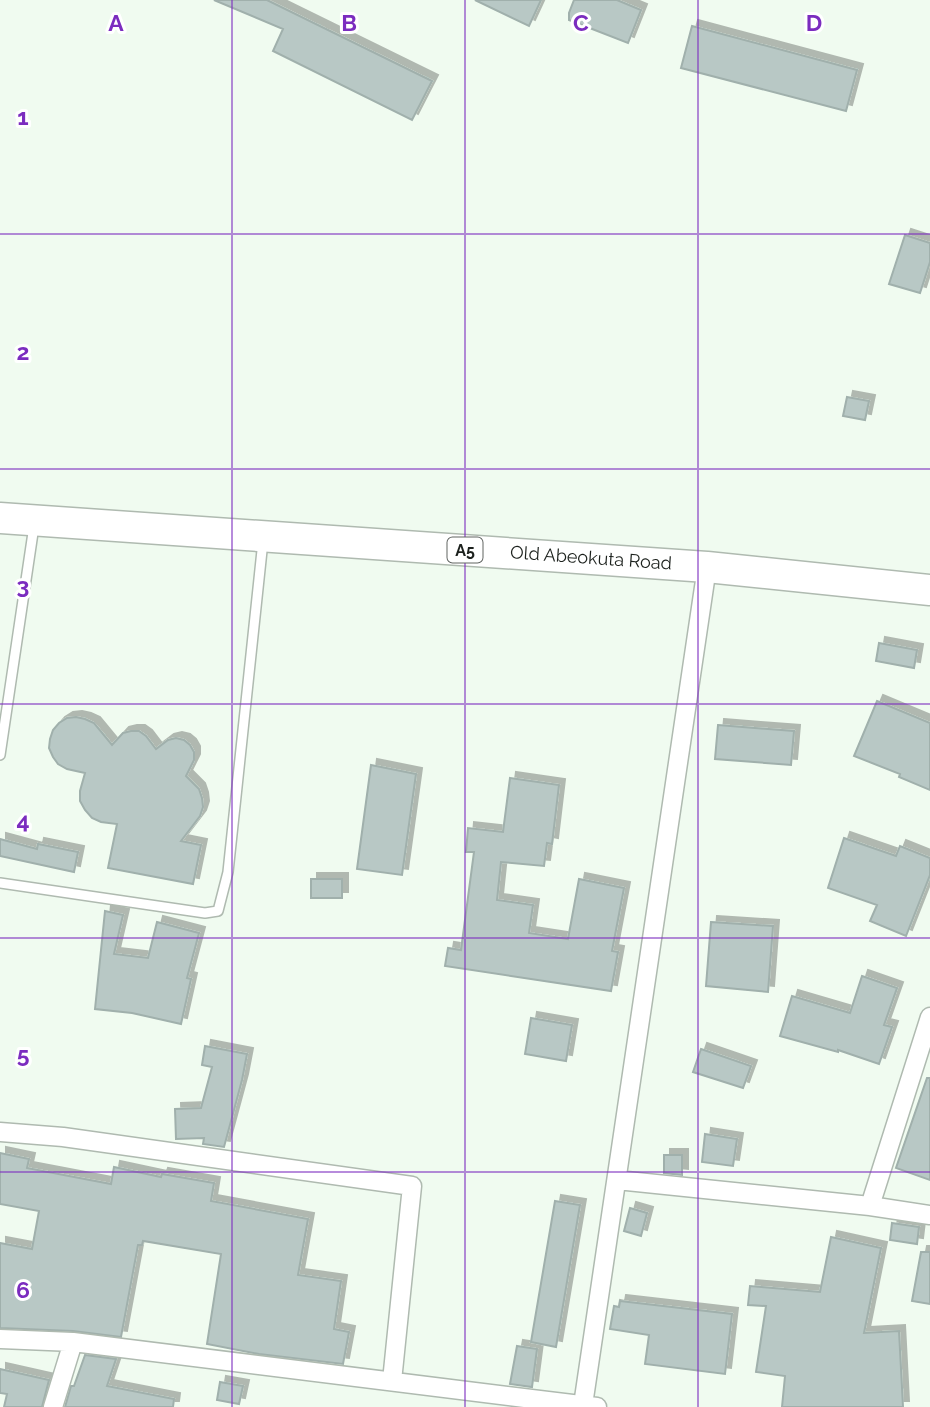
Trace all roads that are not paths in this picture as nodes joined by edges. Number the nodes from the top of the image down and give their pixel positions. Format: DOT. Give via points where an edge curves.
graph roads {
  1 [pos="0,518"];
  2 [pos="34,520"];
  3 [pos="264,535"];
  4 [pos="708,567"];
  5 [pos="930,590"];
  6 [pos="0,755"];
  7 [pos="0,883"];
  8 [pos="930,1017"];
  9 [pos="0,1132"];
  10 [pos="617,1180"];
  11 [pos="870,1206"];
  12 [pos="930,1215"];
  13 [pos="0,1339"];
  14 [pos="73,1342"];
  15 [pos="392,1381"];
  16 [pos="590,1406"];
  17 [pos="53,1407"];
  1 -- 2 [label="highway, Old Abeokuta Road / A5"];
  2 -- 3 [label="highway, Old Abeokuta Road / A5"];
  2 -- 6 [label="lane"];
  3 -- 4 [label="highway, Old Abeokuta Road / A5"];
  3 -- 7 [label="lane" via="228,872 218,911 205,913"];
  4 -- 5 [label="highway, Old Abeokuta Road / A5"];
  4 -- 10 [label="street"];
  8 -- 11 [label="street"];
  9 -- 15 [label="street" via="412,1186"];
  10 -- 11 [label="street"];
  10 -- 16 [label="street"];
  11 -- 12 [label="street"];
  13 -- 14 [label="street"];
  14 -- 15 [label="street"];
  14 -- 17 [label="street"];
  15 -- 16 [label="street"];
}
